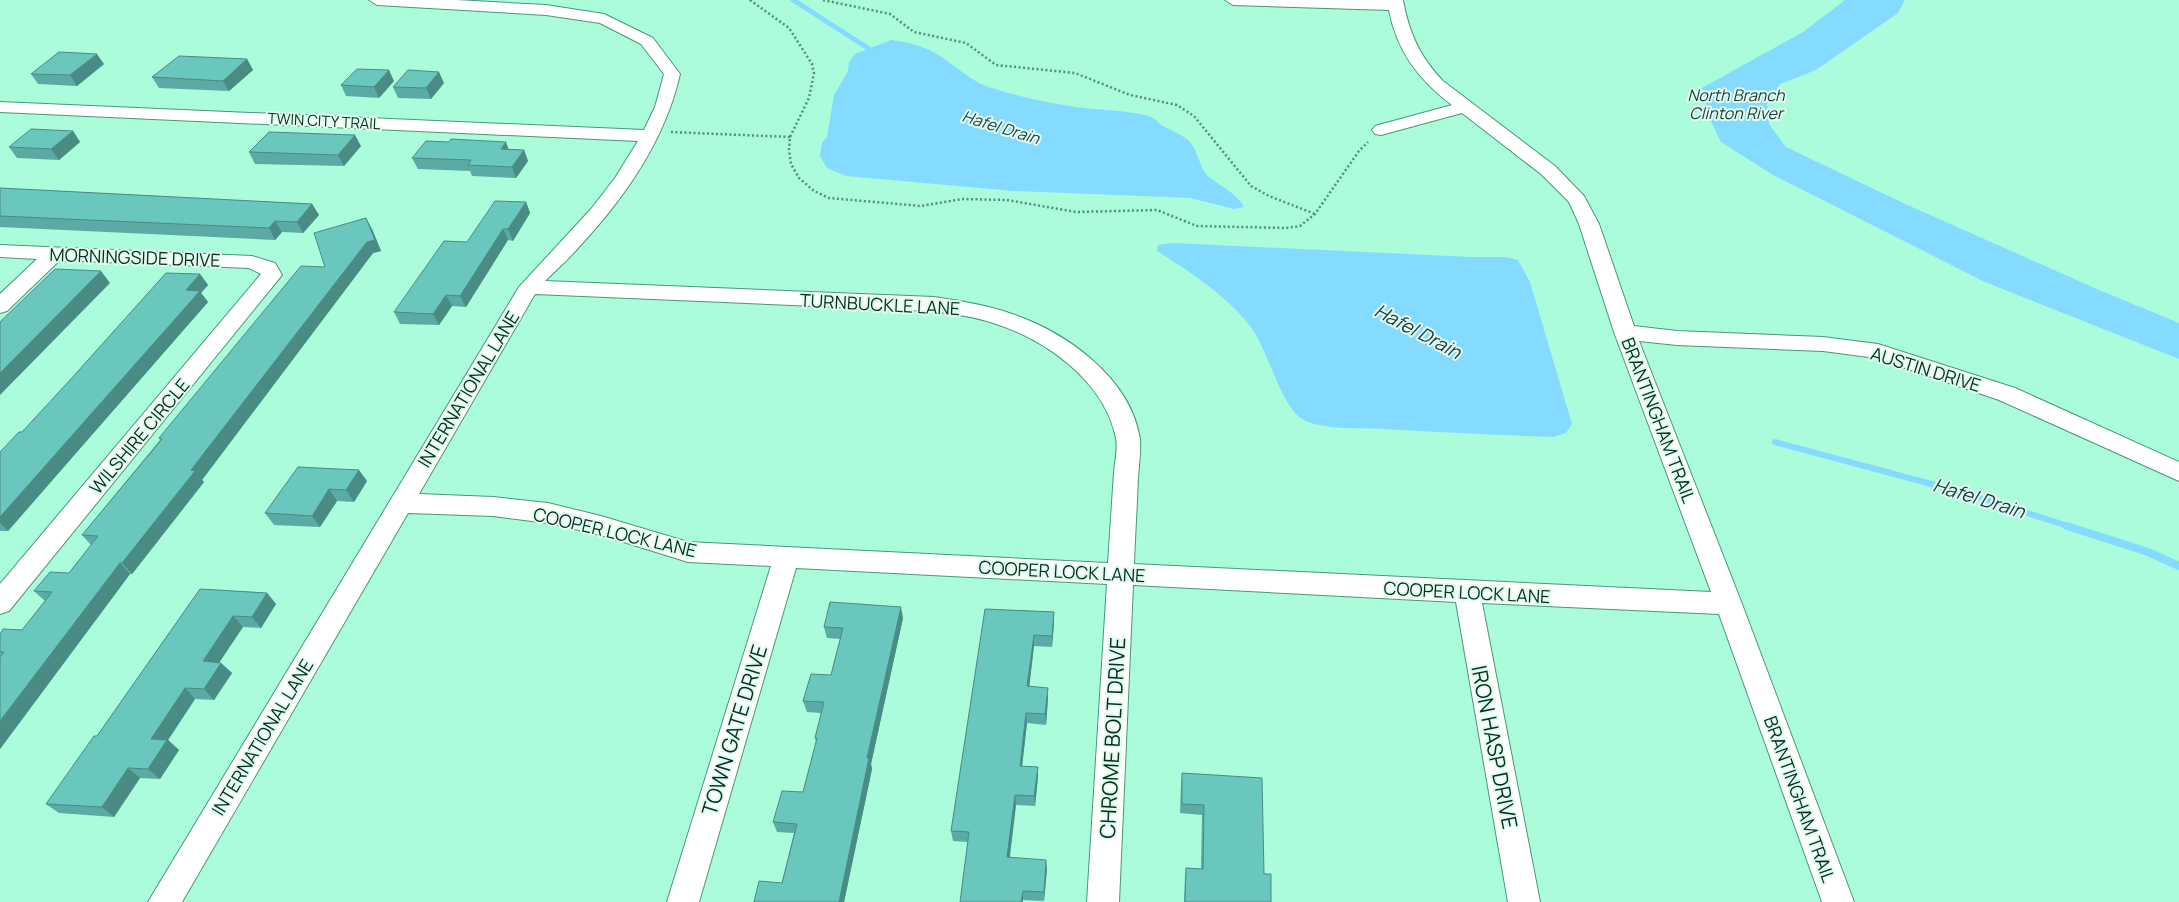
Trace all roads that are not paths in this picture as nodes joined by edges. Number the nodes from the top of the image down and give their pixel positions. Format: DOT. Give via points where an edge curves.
graph roads {
  1 [pos="377,0"];
  2 [pos="1233,0"];
  3 [pos="1395,3"];
  4 [pos="480,4"];
  5 [pos="0,107"];
  6 [pos="1464,107"];
  7 [pos="1381,130"];
  8 [pos="650,134"];
  9 [pos="0,251"];
  10 [pos="54,254"];
  11 [pos="268,268"];
  12 [pos="529,287"];
  13 [pos="0,306"];
  14 [pos="1625,332"];
  15 [pos="2179,472"];
  16 [pos="401,503"];
  17 [pos="786,558"];
  18 [pos="1121,574"];
  19 [pos="1467,592"];
  20 [pos="0,603"];
  21 [pos="1729,604"];
  22 [pos="164,902"];
  23 [pos="683,902"];
  24 [pos="1103,902"];
  25 [pos="1524,902"];
  26 [pos="1838,902"];
  1 -- 4 [label="street"];
  2 -- 3 [label="street"];
  3 -- 6 [label="street, BRANTINGHAM TRAIL" via="1404,42 1412,57 1437,85"];
  4 -- 8 [label="street, INTERNATIONAL LANE" via="604,19 646,41 672,74 662,110"];
  5 -- 8 [label="street, TWIN CITY TRAIL"];
  6 -- 7 [label="street"];
  6 -- 14 [label="street, BRANTINGHAM TRAIL" via="1542,165 1577,200 1589,224"];
  8 -- 12 [label="street, INTERNATIONAL LANE" via="596,217"];
  9 -- 10 [label="street, MORNINGSIDE DRIVE"];
  10 -- 11 [label="street, MORNINGSIDE DRIVE" via="252,262"];
  10 -- 13 [label="street"];
  11 -- 20 [label="street, WILSHIRE CIRCLE" via="272,275 265,285"];
  12 -- 16 [label="street, INTERNATIONAL LANE"];
  12 -- 18 [label="street, TURNBUCKLE LANE" via="934,304 1006,319 1076,359 1102,383 1116,405 1128,439"];
  14 -- 15 [label="street, AUSTIN DRIVE" via="1677,338 1823,344 1878,351 2007,394"];
  14 -- 21 [label="street, BRANTINGHAM TRAIL"];
  16 -- 17 [label="street, COOPER LOCK LANE" via="549,513 688,552"];
  16 -- 22 [label="street, INTERNATIONAL LANE"];
  17 -- 18 [label="street, COOPER LOCK LANE"];
  17 -- 23 [label="street, TOWN GATE DRIVE"];
  18 -- 19 [label="street, COOPER LOCK LANE"];
  18 -- 24 [label="street, CHROME BOLT DRIVE"];
  19 -- 21 [label="street, COOPER LOCK LANE"];
  19 -- 25 [label="street, IRON HASP DRIVE"];
  21 -- 26 [label="street, BRANTINGHAM TRAIL"];
}
